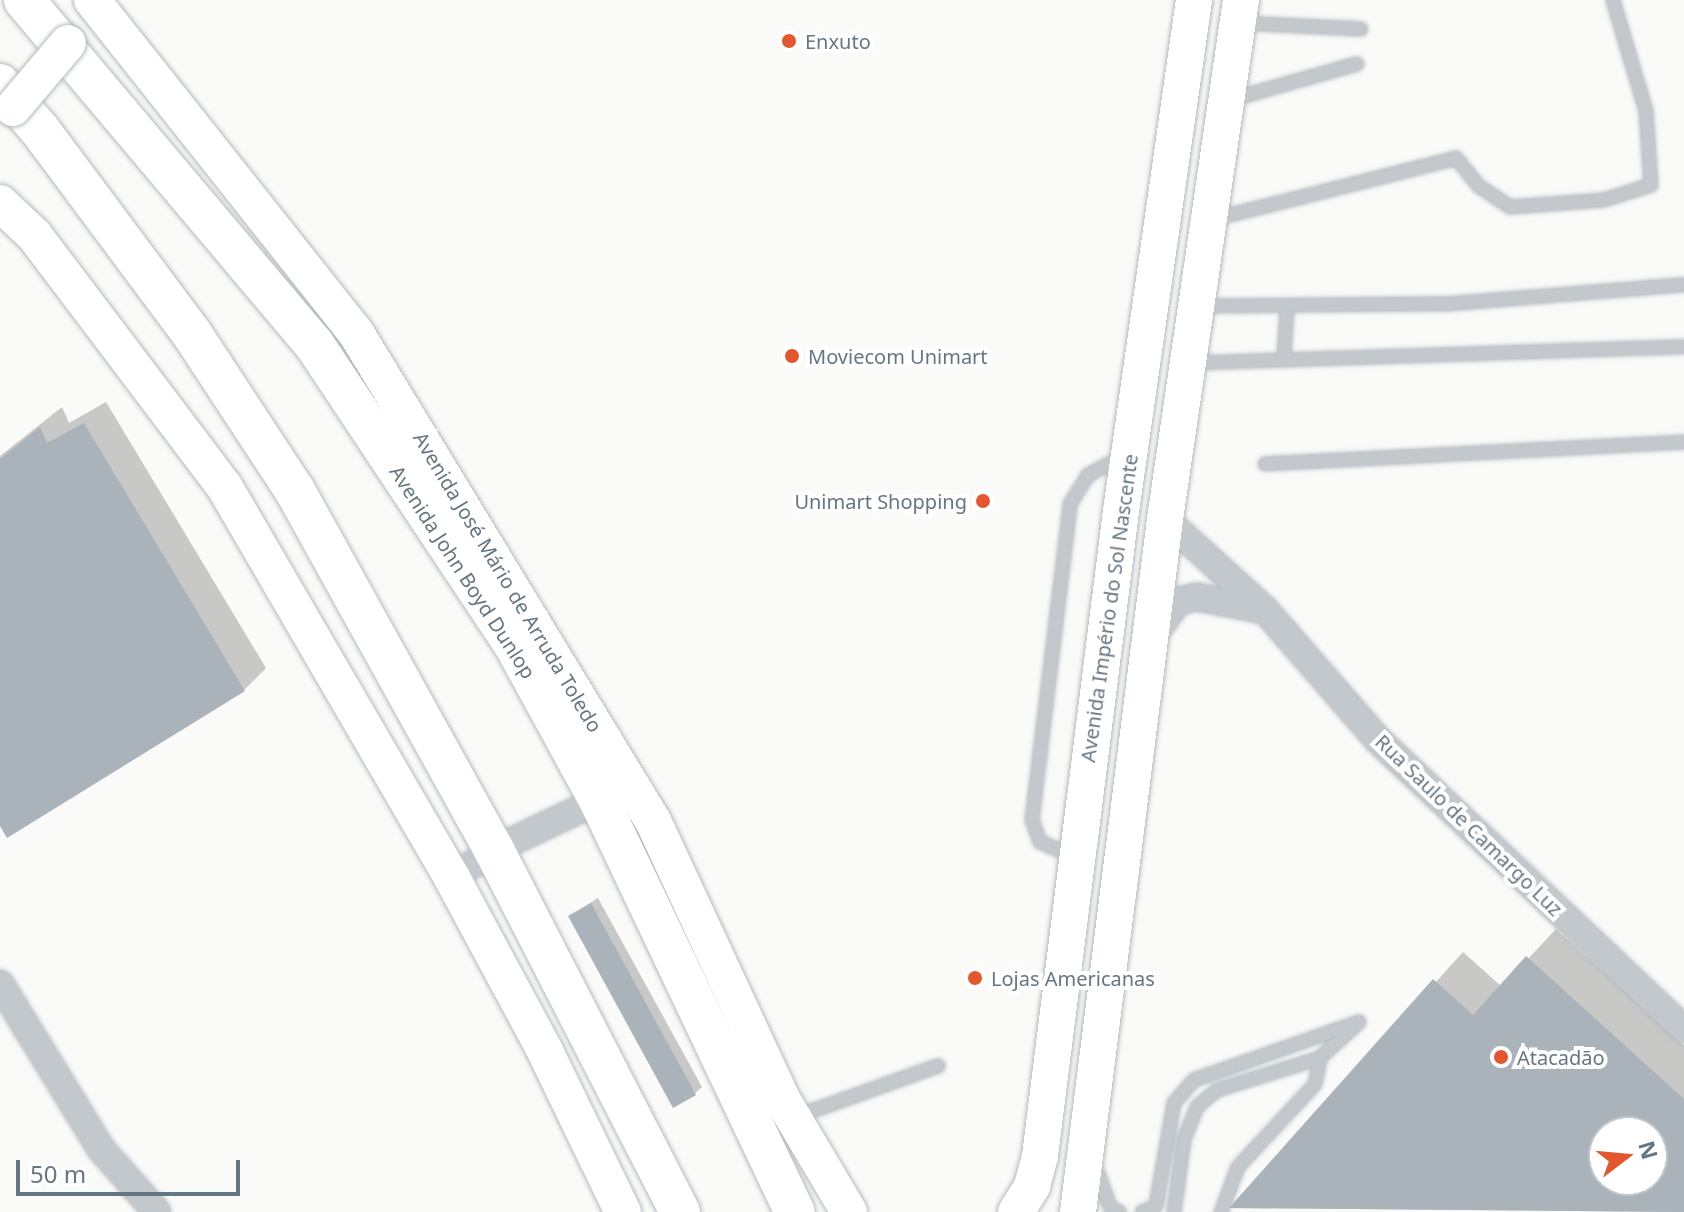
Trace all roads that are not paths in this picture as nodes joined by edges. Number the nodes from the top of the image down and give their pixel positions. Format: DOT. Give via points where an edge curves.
graph roads {
  1 [pos="24,0"];
  2 [pos="1194,0"];
  3 [pos="1613,0"];
  4 [pos="107,4"];
  5 [pos="1240,11"];
  6 [pos="1361,29"];
  7 [pos="1357,64"];
  8 [pos="0,84"];
  9 [pos="1227,101"];
  10 [pos="0,113"];
  11 [pos="0,203"];
  12 [pos="1212,219"];
  13 [pos="1684,285"];
  14 [pos="1199,306"];
  15 [pos="1287,307"];
  16 [pos="1684,347"];
  17 [pos="1284,359"];
  18 [pos="1191,363"];
  19 [pos="1684,442"];
  20 [pos="1129,454"];
  21 [pos="1265,464"];
  22 [pos="1165,519"];
  23 [pos="1265,610"];
  24 [pos="1149,641"];
  25 [pos="615,792"];
  26 [pos="494,850"];
  27 [pos="1076,857"];
  28 [pos="452,878"];
  29 [pos="0,984"];
  30 [pos="1684,1029"];
  31 [pos="1320,1058"];
  32 [pos="938,1066"];
  33 [pos="793,1118"];
  34 [pos="1087,1136"];
  35 [pos="842,1200"];
  36 [pos="791,1211"];
  37 [pos="157,1212"];
  38 [pos="623,1212"];
  39 [pos="680,1212"];
  40 [pos="1016,1212"];
  41 [pos="1078,1212"];
  42 [pos="1120,1212"];
  43 [pos="1142,1212"];
  44 [pos="1174,1212"];
  45 [pos="1221,1212"];
  1 -- 25 [label="main road, Avenida John Boyd Dunlop" via="314,344"];
  2 -- 20 [label="main road, Avenida Império do Sol Nascente"];
  3 -- 12 [label="lane" via="1646,111 1651,185 1604,200 1510,207 1479,186 1456,158"];
  4 -- 10 [label="main road, bridge" via="13,108"];
  4 -- 25 [label="main road, Avenida José Mário de Arruda Toledo" via="356,333"];
  5 -- 6 [label="lane"];
  5 -- 9 [label="main road"];
  7 -- 9 [label="lane"];
  8 -- 26 [label="main road" via="192,334 294,489"];
  9 -- 12 [label="main road"];
  11 -- 28 [label="main road" via="34,235 224,486"];
  12 -- 14 [label="main road"];
  13 -- 15 [label="lane"];
  14 -- 15 [label="lane"];
  14 -- 18 [label="main road"];
  15 -- 17 [label="lane"];
  16 -- 17 [label="lane"];
  17 -- 18 [label="lane"];
  18 -- 22 [label="main road"];
  19 -- 21 [label="lane"];
  20 -- 27 [label="main road, Avenida Império do Sol Nascente"];
  20 -- 27 [label="lane" via="1088,475 1070,504 1032,827 1040,842"];
  22 -- 23 [label="street, Rua Saulo de Camargo Luz"];
  22 -- 24 [label="main road"];
  23 -- 24 [label="street" via="1197,597 1178,601"];
  23 -- 30 [label="street, Rua Saulo de Camargo Luz" via="1377,739"];
  24 -- 34 [label="main road"];
  25 -- 26 [label="street"];
  25 -- 33 [label="main road, Avenida José Mário de Arruda Toledo"];
  25 -- 36 [label="main road, Avenida John Boyd Dunlop"];
  26 -- 28 [label="street"];
  26 -- 39 [label="main road"];
  27 -- 40 [label="main road, Avenida Império do Sol Nascente" via="1040,1156 1032,1186"];
  28 -- 38 [label="main road"];
  29 -- 37 [label="street" via="101,1149"];
  31 -- 43 [label="lane" via="1359,1022 1194,1080 1174,1103 1156,1206"];
  31 -- 44 [label="lane" via="1217,1090 1197,1107 1184,1140"];
  31 -- 45 [label="lane" via="1315,1084 1238,1167"];
  32 -- 33 [label="lane"];
  33 -- 35 [label="main road, Avenida José Mário de Arruda Toledo"];
  34 -- 41 [label="main road"];
  34 -- 42 [label="lane" via="1104,1197"];
  35 -- 36 [label="street"];
}
